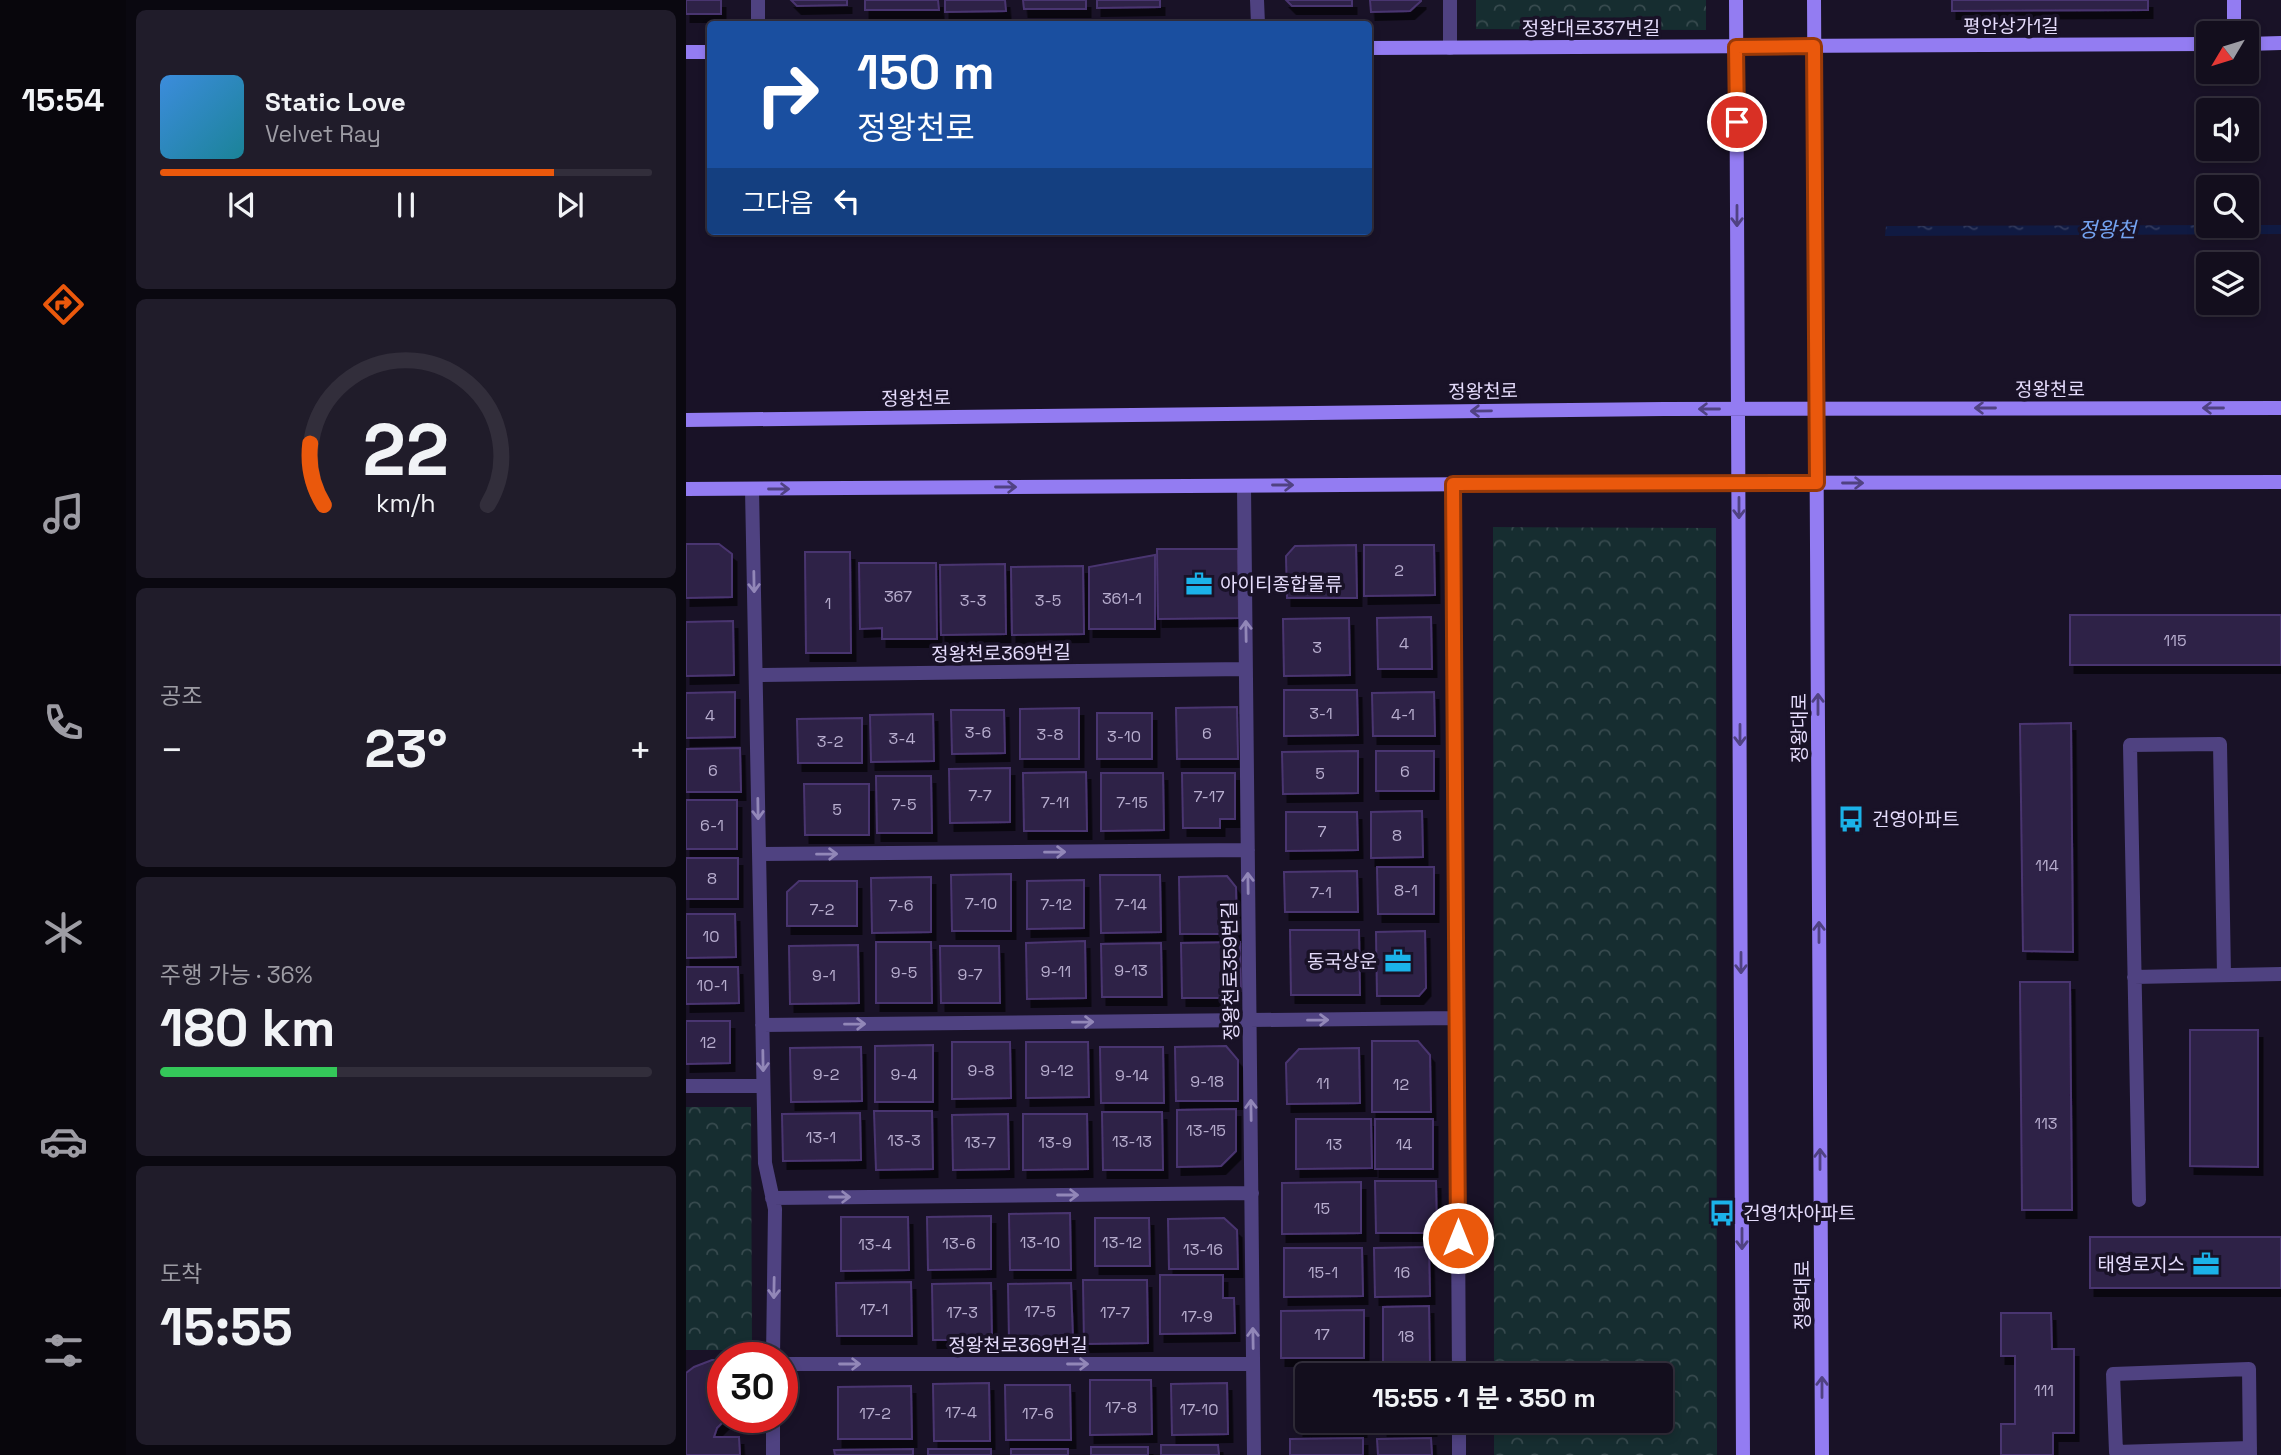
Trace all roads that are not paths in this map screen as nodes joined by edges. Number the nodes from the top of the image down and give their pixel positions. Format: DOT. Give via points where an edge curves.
graph roads {
  1 [pos="758,0"];
  2 [pos="1257,0"];
  3 [pos="1450,0"];
  4 [pos="1736,0"];
  5 [pos="1814,0"];
  6 [pos="2234,0"];
  7 [pos="758,21"];
  8 [pos="1258,21"];
  9 [pos="2234,21"];
  10 [pos="2281,43"];
  11 [pos="2196,44"];
  12 [pos="2259,44"];
  13 [pos="1814,46"];
  14 [pos="1736,47"];
  15 [pos="1372,48"];
  16 [pos="1450,48"];
  17 [pos="686,52"];
  18 [pos="707,52"];
  19 [pos="1816,408"];
  20 [pos="2281,408"];
  21 [pos="1738,409"];
  22 [pos="686,420"];
  23 [pos="2281,482"];
  24 [pos="1738,483"];
  25 [pos="1817,483"];
  26 [pos="1453,484"];
  27 [pos="1244,486"];
  28 [pos="686,489"];
  29 [pos="752,489"];
  30 [pos="1246,669"];
  31 [pos="756,675"];
  32 [pos="1248,850"];
  33 [pos="759,854"];
  34 [pos="2281,974"];
  35 [pos="2224,975"];
  36 [pos="2134,977"];
  37 [pos="1457,1018"];
  38 [pos="1250,1020"];
  39 [pos="762,1026"];
  40 [pos="686,1086"];
  41 [pos="763,1086"];
  42 [pos="1252,1194"];
  43 [pos="772,1198"];
  44 [pos="2139,1200"];
  45 [pos="773,1342"];
  46 [pos="1459,1363"];
  47 [pos="798,1364"];
  48 [pos="1254,1364"];
  49 [pos="773,1433"];
  50 [pos="1459,1433"];
  51 [pos="2250,1451"];
  52 [pos="774,1455"];
  53 [pos="1254,1455"];
  54 [pos="1459,1455"];
  55 [pos="1743,1455"];
  56 [pos="1822,1455"];
  1 -- 7 [label="street"];
  2 -- 8 [label="street"];
  3 -- 16 [label="street"];
  4 -- 14 [label="street"];
  5 -- 13 [label="street, 정왕대로"];
  6 -- 9 [label="street"];
  10 -- 12 [label="street"];
  11 -- 13 [label="street, 평안상가1길"];
  13 -- 14 [label="street, 정왕대로337번길"];
  13 -- 19 [label="street, 정왕대로"];
  14 -- 16 [label="street, 정왕대로337번길"];
  14 -- 21 [label="street, one-way"];
  15 -- 16 [label="street, 정왕대로337번길"];
  17 -- 18 [label="street"];
  20 -- 19 [label="street, 정왕천로, one-way"];
  19 -- 21 [label="street, 정왕천로"];
  19 -- 25 [label="street, 정왕대로"];
  21 -- 22 [label="street, 정왕천로, one-way"];
  21 -- 24 [label="street"];
  25 -- 23 [label="street, one-way"];
  24 -- 25 [label="street"];
  24 -- 26 [label="street"];
  24 -- 55 [label="street, one-way"];
  56 -- 25 [label="street, 정왕대로, one-way"];
  27 -- 26 [label="street, one-way"];
  26 -- 37 [label="street"];
  29 -- 27 [label="street, one-way"];
  30 -- 27 [label="street, 정왕천로359번길, one-way"];
  28 -- 29 [label="street"];
  29 -- 31 [label="street, one-way"];
  30 -- 31 [label="street, 정왕천로369번길"];
  30 -- 32 [label="street, 정왕천로359번길"];
  31 -- 33 [label="street, one-way"];
  33 -- 32 [label="street, one-way"];
  38 -- 32 [label="street, 정왕천로359번길, one-way"];
  33 -- 39 [label="street"];
  34 -- 35 [label="street"];
  35 -- 36 [label="street"];
  35 -- 36 [label="street" via="2220,744 2130,745"];
  36 -- 44 [label="street"];
  38 -- 37 [label="street, one-way"];
  37 -- 46 [label="street"];
  39 -- 38 [label="street, one-way"];
  42 -- 38 [label="street, 정왕천로359번길, one-way"];
  39 -- 41 [label="street, one-way"];
  40 -- 41 [label="street"];
  41 -- 43 [label="street" via="765,1163"];
  43 -- 42 [label="street, one-way"];
  48 -- 42 [label="street, 정왕천로359번길, one-way"];
  43 -- 45 [label="street, one-way"];
  47 -- 48 [label="street, 정왕천로369번길, one-way"];
  48 -- 53 [label="street, 정왕천로359번길"];
  49 -- 52 [label="street"];
  50 -- 54 [label="street"];
  51 -- 51 [label="street" via="2249,1370 2113,1374 2116,1452"];
}
